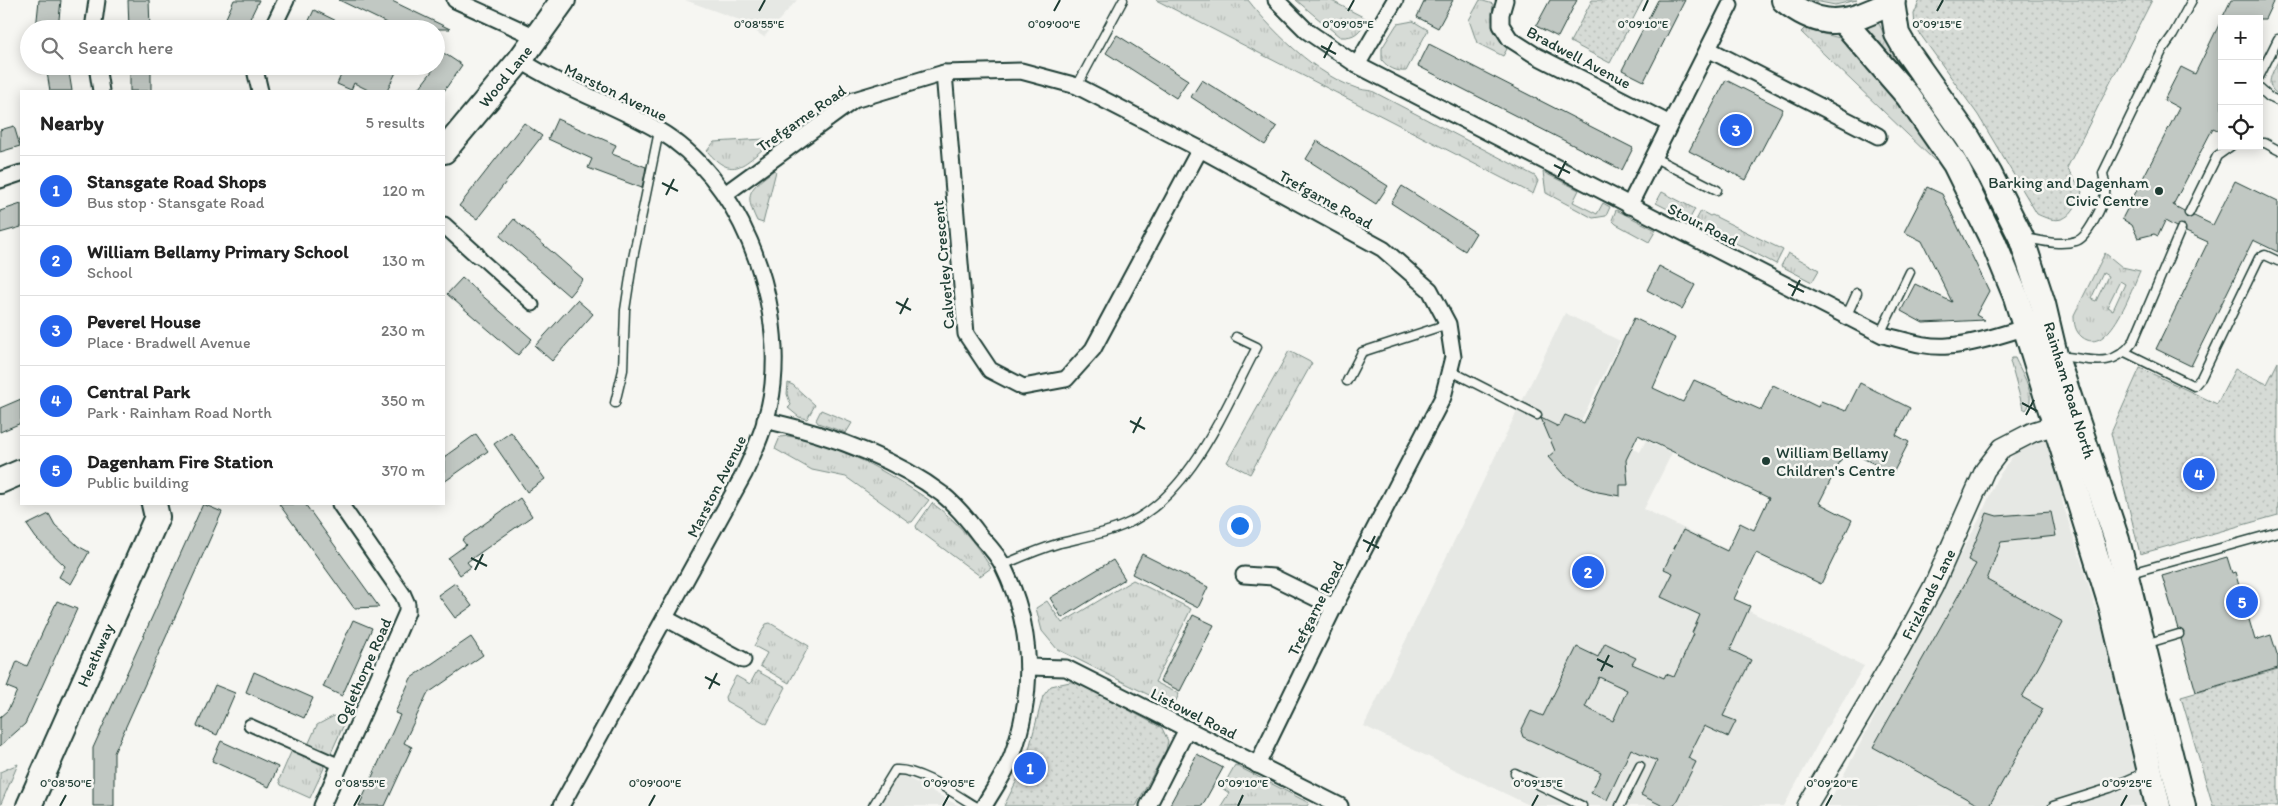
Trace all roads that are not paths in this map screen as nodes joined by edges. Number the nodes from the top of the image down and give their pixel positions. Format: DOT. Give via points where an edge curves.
graph roads {
  1 [pos="97,0"];
  2 [pos="286,0"];
  3 [pos="455,0"];
  4 [pos="563,0"];
  5 [pos="1123,0"];
  6 [pos="1276,0"];
  7 [pos="1395,0"];
  8 [pos="1505,0"];
  9 [pos="1784,0"];
  10 [pos="2192,0"];
  11 [pos="1893,1"];
  12 [pos="1730,5"];
  13 [pos="95,20"];
  14 [pos="276,20"];
  15 [pos="1843,21"];
  16 [pos="536,37"];
  17 [pos="2278,39"];
  18 [pos="1708,49"];
  19 [pos="520,60"];
  20 [pos="1357,65"];
  21 [pos="2263,68"];
  22 [pos="944,73"];
  23 [pos="98,75"];
  24 [pos="256,75"];
  25 [pos="1077,86"];
  26 [pos="100,90"];
  27 [pos="260,90"];
  28 [pos="2263,92"];
  29 [pos="2278,101"];
  30 [pos="1670,124"];
  31 [pos="659,131"];
  32 [pos="1878,136"];
  33 [pos="2263,143"];
  34 [pos="445,150"];
  35 [pos="1200,150"];
  36 [pos="2225,150"];
  37 [pos="2278,150"];
  38 [pos="1653,157"];
  39 [pos="20,173"];
  40 [pos="0,180"];
  41 [pos="1717,190"];
  42 [pos="725,194"];
  43 [pos="1629,206"];
  44 [pos="2188,213"];
  45 [pos="445,227"];
  46 [pos="2181,229"];
  47 [pos="2021,237"];
  48 [pos="478,256"];
  49 [pos="2278,261"];
  50 [pos="1910,272"];
  51 [pos="1857,293"];
  52 [pos="533,305"];
  53 [pos="1846,317"];
  54 [pos="2048,321"];
  55 [pos="1448,324"];
  56 [pos="2024,328"];
  57 [pos="1880,334"];
  58 [pos="1236,337"];
  59 [pos="2125,352"];
  60 [pos="2055,355"];
  61 [pos="1450,370"];
  62 [pos="1347,381"];
  63 [pos="615,403"];
  64 [pos="1537,415"];
  65 [pos="766,420"];
  66 [pos="2066,422"];
  67 [pos="20,472"];
  68 [pos="0,482"];
  69 [pos="154,505"];
  70 [pos="341,505"];
  71 [pos="2278,532"];
  72 [pos="1002,564"];
  73 [pos="1244,575"];
  74 [pos="2114,578"];
  75 [pos="1334,607"];
  76 [pos="665,618"];
  77 [pos="2179,634"];
  78 [pos="2131,647"];
  79 [pos="743,660"];
  80 [pos="1028,667"];
  81 [pos="250,725"];
  82 [pos="1187,730"];
  83 [pos="1257,764"];
  84 [pos="340,765"];
  85 [pos="1640,766"];
  86 [pos="2160,767"];
  87 [pos="1515,773"];
  88 [pos="2170,803"];
  89 [pos="29,806"];
  90 [pos="322,806"];
  91 [pos="561,806"];
  92 [pos="873,806"];
  93 [pos="975,806"];
  94 [pos="984,806"];
  95 [pos="1148,806"];
  96 [pos="1340,806"];
  97 [pos="1582,806"];
  98 [pos="1620,806"];
  99 [pos="1807,806"];
  100 [pos="2053,806"];
  1 -- 13 [label="street"];
  2 -- 14 [label="street"];
  3 -- 16 [label="street"];
  4 -- 16 [label="main road, Wood Lane"];
  5 -- 25 [label="lane"];
  6 -- 20 [label="street, Stour Road" via="1307,32"];
  7 -- 20 [label="street"];
  8 -- 30 [label="street, Bradwell Avenue" via="1501,25 1510,39"];
  9 -- 15 [label="main road" via="1805,16"];
  10 -- 47 [label="lane" via="2163,49 2103,173 2105,193 2084,236 2078,241 2060,243"];
  11 -- 15 [label="main road" via="1858,18"];
  11 -- 47 [label="main road, Rainham Road North" via="1893,18 1900,41 1968,138"];
  12 -- 18 [label="street"];
  15 -- 56 [label="main road, Rainham Road North" via="1908,96 1955,164 1993,241 2016,297"];
  16 -- 19 [label="main road, Wood Lane"];
  17 -- 21 [label="lane"];
  18 -- 30 [label="street"];
  18 -- 32 [label="street"];
  19 -- 31 [label="street, Marston Avenue"];
  19 -- 34 [label="main road, Wood Lane"];
  20 -- 43 [label="street, Stour Road"];
  22 -- 25 [label="street, Trefgarne Road" via="1020,71"];
  22 -- 35 [label="street, Calverley Crescent" via="966,334 990,370 1023,387 1066,380 1093,349"];
  22 -- 42 [label="street, Trefgarne Road" via="854,100"];
  23 -- 26 [label="street"];
  24 -- 27 [label="street"];
  25 -- 35 [label="street, Trefgarne Road"];
  28 -- 29 [label="lane"];
  30 -- 38 [label="street"];
  31 -- 42 [label="street, Marston Avenue" via="695,160"];
  31 -- 63 [label="lane" via="624,310 623,370"];
  33 -- 37 [label="lane"];
  35 -- 55 [label="street, Trefgarne Road" via="1383,250 1430,290"];
  36 -- 44 [label="lane" via="2217,156"];
  38 -- 41 [label="lane"];
  38 -- 43 [label="street"];
  39 -- 40 [label="street"];
  42 -- 65 [label="street, Marston Avenue" via="760,268 771,309 773,385"];
  43 -- 53 [label="street, Stour Road"];
  45 -- 48 [label="street"];
  46 -- 59 [label="lane"];
  47 -- 54 [label="main road, Rainham Road North"];
  48 -- 52 [label="street"];
  49 -- 59 [label="lane" via="2265,255 2259,258 2201,378 2194,386"];
  50 -- 57 [label="lane"];
  51 -- 53 [label="lane"];
  53 -- 57 [label="street, Stour Road"];
  54 -- 56 [label="street, Stour Road"];
  54 -- 60 [label="main road, Rainham Road North"];
  55 -- 61 [label="street, Trefgarne Road" via="1453,357"];
  55 -- 62 [label="lane" via="1362,352"];
  56 -- 57 [label="street, Stour Road" via="1946,347 1921,345"];
  56 -- 66 [label="main road, Rainham Road North"];
  58 -- 72 [label="lane" via="1257,348 1197,459 1176,488 1151,511 1122,526"];
  59 -- 60 [label="lane" via="2106,360"];
  60 -- 66 [label="main road, Rainham Road North"];
  61 -- 64 [label="lane"];
  61 -- 75 [label="street, Trefgarne Road" via="1443,397"];
  65 -- 72 [label="street" via="856,447 914,476 965,516"];
  65 -- 76 [label="street, Marston Avenue" via="744,474"];
  66 -- 74 [label="main road, Rainham Road North" via="2097,476"];
  66 -- 99 [label="street, Frizlands Lane" via="2033,432 2002,448 1985,470 1934,587"];
  67 -- 68 [label="main road"];
  69 -- 89 [label="main road, Heathway" via="157,517"];
  70 -- 84 [label="street, Oglethorpe Road" via="407,604 407,612"];
  71 -- 74 [label="lane"];
  72 -- 80 [label="street" via="1020,610 1028,644"];
  73 -- 75 [label="street" via="1273,577"];
  74 -- 78 [label="main road, Rainham Road North"];
  75 -- 83 [label="street, Trefgarne Road"];
  76 -- 79 [label="street"];
  76 -- 91 [label="street, Marston Avenue"];
  77 -- 78 [label="lane"];
  78 -- 86 [label="main road, Rainham Road North" via="2152,675"];
  80 -- 82 [label="street, Listowel Road" via="1066,668"];
  80 -- 94 [label="street" via="1024,715 1011,758"];
  81 -- 84 [label="street"];
  82 -- 83 [label="street, Listowel Road"];
  82 -- 95 [label="street"];
  83 -- 96 [label="street, Listowel Road"];
  84 -- 90 [label="street, Oglethorpe Road"];
  85 -- 98 [label="lane"];
  86 -- 88 [label="main road, Rainham Road North"];
  86 -- 100 [label="lane" via="2110,788"];
  87 -- 97 [label="lane"];
  92 -- 93 [label="lane" via="895,770 905,770"];
}
